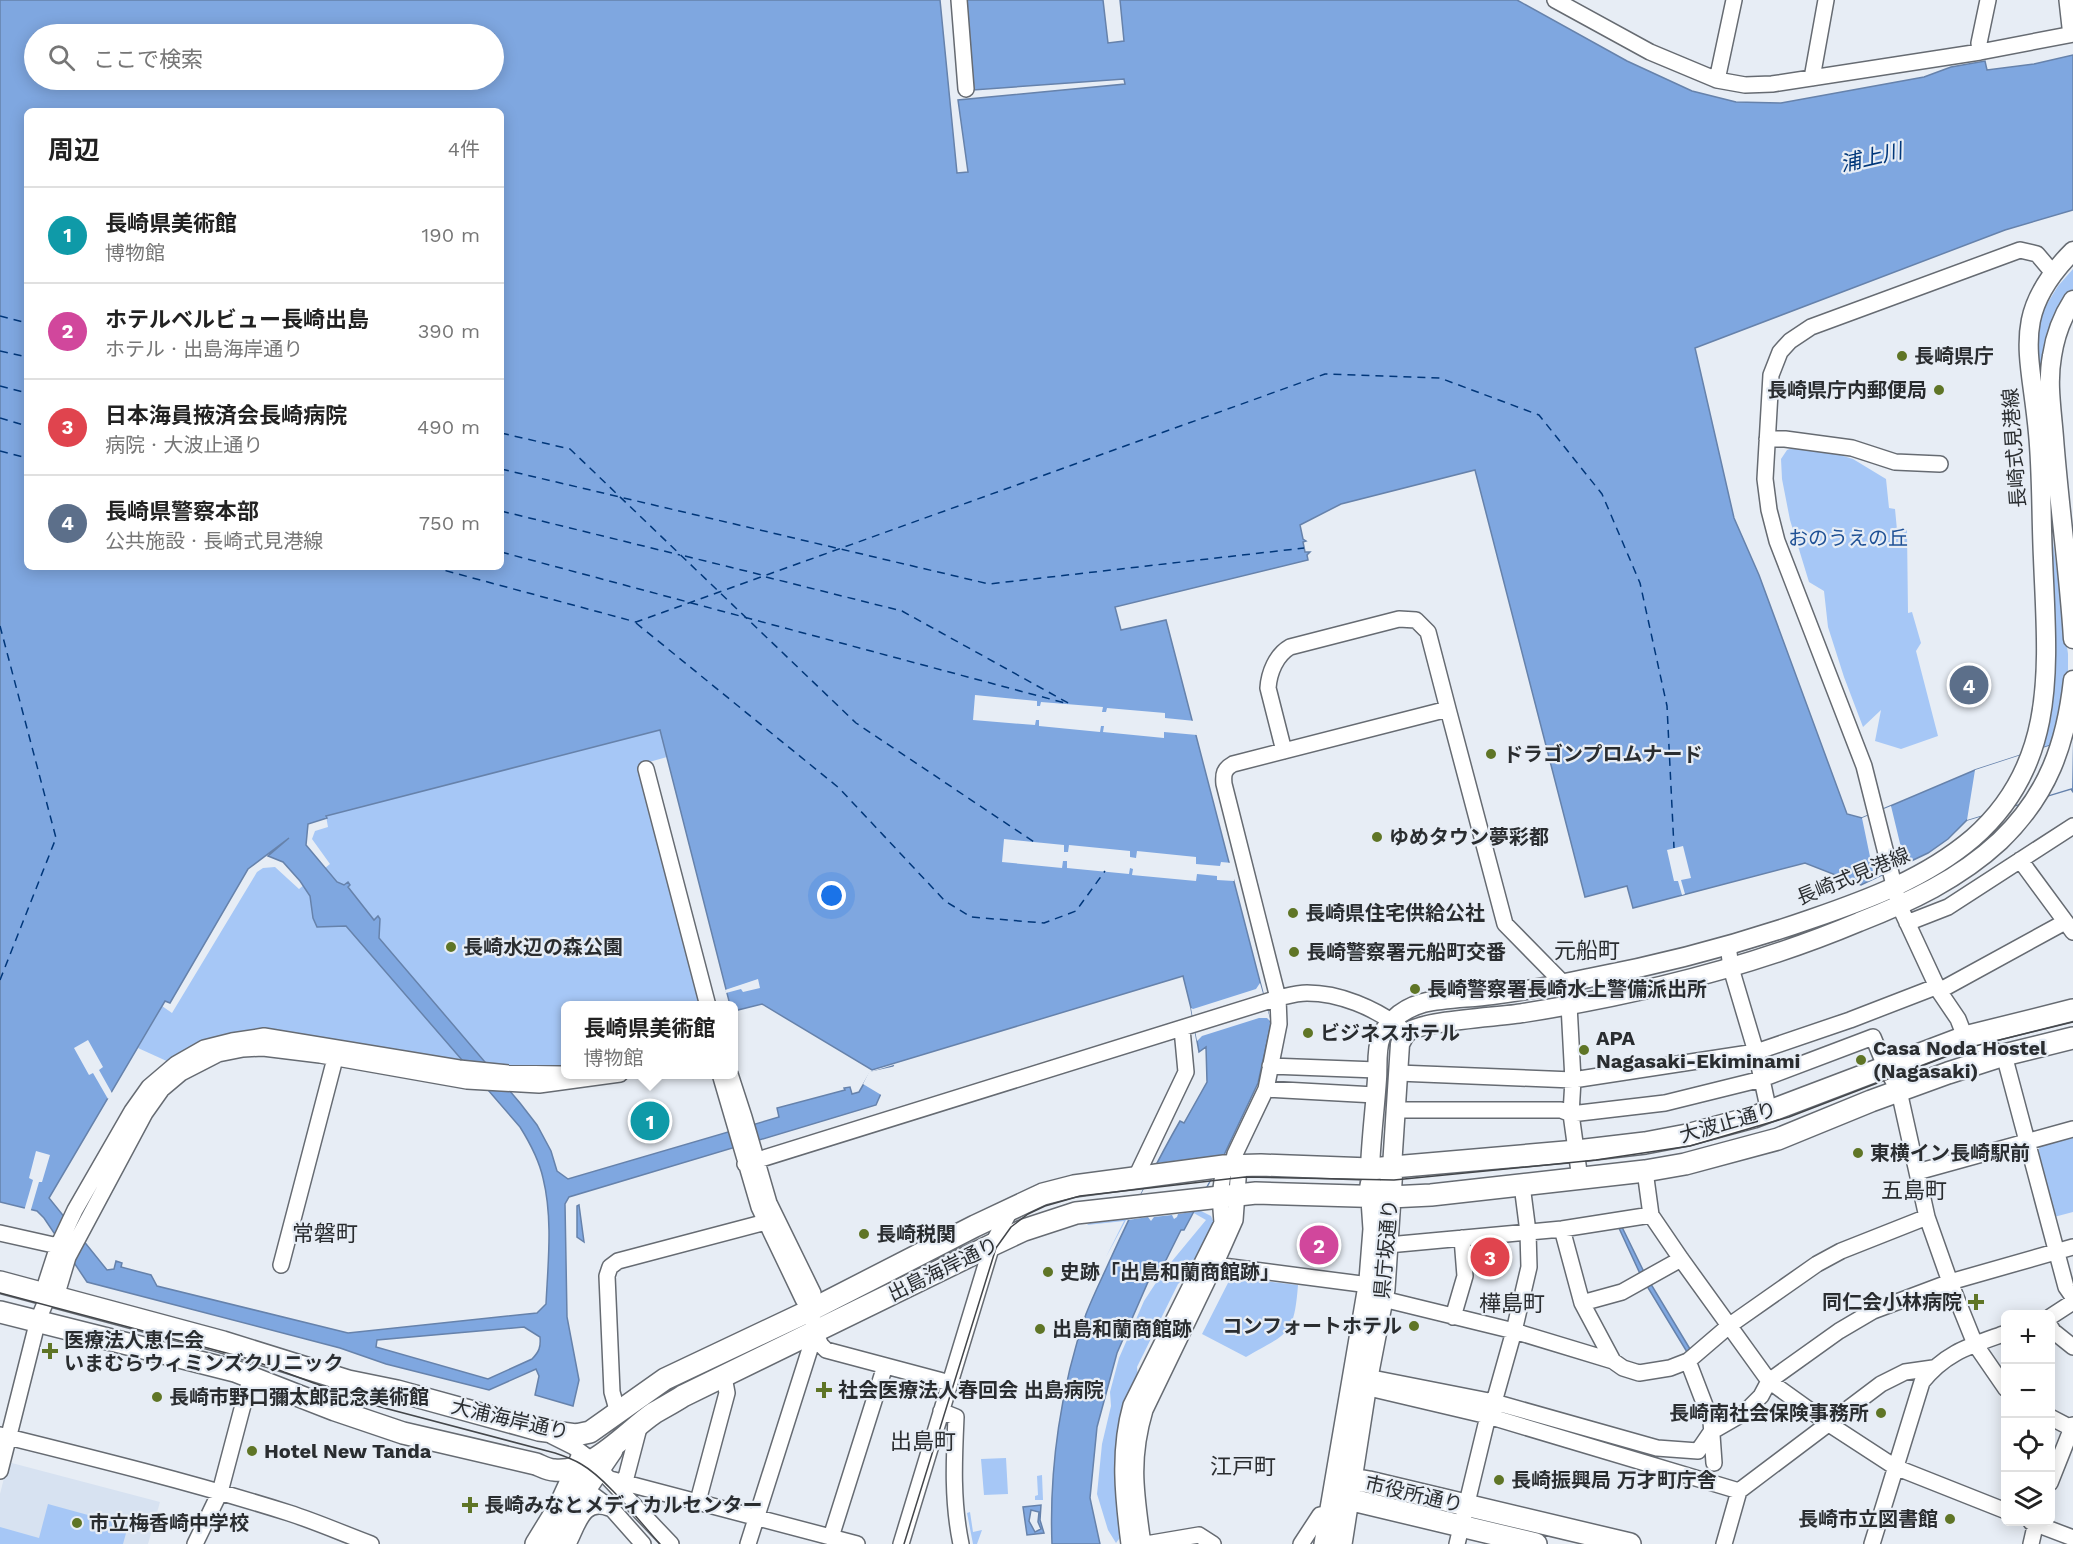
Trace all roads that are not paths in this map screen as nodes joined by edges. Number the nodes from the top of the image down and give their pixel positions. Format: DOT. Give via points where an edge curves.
graph roads {
  1 [pos="959,0"];
  2 [pos="1555,0"];
  3 [pos="1734,0"];
  4 [pos="1826,0"];
  5 [pos="1988,0"];
  6 [pos="2063,0"];
  7 [pos="2070,0"];
  8 [pos="2071,32"];
  9 [pos="1980,52"];
  10 [pos="1812,78"];
  11 [pos="1717,80"];
  12 [pos="966,89"];
  13 [pos="2073,251"];
  14 [pos="2053,273"];
  15 [pos="2073,300"];
  16 [pos="1767,438"];
  17 [pos="1940,464"];
  18 [pos="2073,639"];
  19 [pos="2073,680"];
  20 [pos="1448,709"];
  21 [pos="1284,751"];
  22 [pos="646,769"];
  23 [pos="2073,826"];
  24 [pos="2020,860"];
  25 [pos="1892,879"];
  26 [pos="1899,905"];
  27 [pos="1907,923"];
  28 [pos="2069,927"];
  29 [pos="1728,945"];
  30 [pos="1731,968"];
  31 [pos="1562,982"];
  32 [pos="1939,989"];
  33 [pos="1272,1000"];
  34 [pos="707,1001"];
  35 [pos="1569,1005"];
  36 [pos="2073,1010"];
  37 [pos="1392,1021"];
  38 [pos="1186,1027"];
  39 [pos="1408,1032"];
  40 [pos="1965,1037"];
  41 [pos="2073,1038"];
  42 [pos="1756,1052"];
  43 [pos="336,1053"];
  44 [pos="2004,1055"];
  45 [pos="1270,1066"];
  46 [pos="1885,1066"];
  47 [pos="1377,1070"];
  48 [pos="1398,1072"];
  49 [pos="561,1074"];
  50 [pos="509,1079"];
  51 [pos="591,1079"];
  52 [pos="722,1079"];
  53 [pos="731,1079"];
  54 [pos="1762,1079"];
  55 [pos="1573,1080"];
  56 [pos="1266,1089"];
  57 [pos="1899,1091"];
  58 [pos="1375,1095"];
  59 [pos="1395,1110"];
  60 [pos="1769,1112"];
  61 [pos="1571,1114"];
  62 [pos="739,1119"];
  63 [pos="2073,1129"];
  64 [pos="2026,1142"];
  65 [pos="1577,1151"];
  66 [pos="751,1163"];
  67 [pos="1228,1166"];
  68 [pos="1392,1167"];
  69 [pos="1370,1169"];
  70 [pos="1645,1171"];
  71 [pos="1917,1172"];
  72 [pos="1135,1179"];
  73 [pos="1580,1179"];
  74 [pos="1522,1185"];
  75 [pos="1218,1196"];
  76 [pos="1381,1197"];
  77 [pos="1011,1209"];
  78 [pos="1651,1215"];
  79 [pos="1927,1217"];
  80 [pos="766,1222"];
  81 [pos="1562,1229"];
  82 [pos="1528,1232"];
  83 [pos="0,1233"];
  84 [pos="1462,1238"];
  85 [pos="992,1245"];
  86 [pos="1388,1245"];
  87 [pos="2073,1247"];
  88 [pos="63,1252"];
  89 [pos="2056,1252"];
  90 [pos="1681,1259"];
  91 [pos="281,1265"];
  92 [pos="1215,1265"];
  93 [pos="0,1282"];
  94 [pos="1950,1282"];
  95 [pos="1376,1292"];
  96 [pos="49,1294"];
  97 [pos="2073,1297"];
  98 [pos="2073,1302"];
  99 [pos="1582,1304"];
  100 [pos="811,1310"];
  101 [pos="0,1312"];
  102 [pos="2055,1314"];
  103 [pos="1453,1317"];
  104 [pos="38,1320"];
  105 [pos="1730,1325"];
  106 [pos="1514,1331"];
  107 [pos="815,1333"];
  108 [pos="2055,1333"];
  109 [pos="2001,1335"];
  110 [pos="1975,1344"];
  111 [pos="2073,1347"];
  112 [pos="1613,1361"];
  113 [pos="1688,1361"];
  114 [pos="885,1366"];
  115 [pos="1934,1368"];
  116 [pos="252,1377"];
  117 [pos="724,1377"];
  118 [pos="1769,1381"];
  119 [pos="1366,1382"];
  120 [pos="2001,1382"];
  121 [pos="950,1383"];
  122 [pos="1491,1409"];
  123 [pos="941,1411"];
  124 [pos="611,1418"];
  125 [pos="2052,1418"];
  126 [pos="640,1424"];
  127 [pos="1829,1424"];
  128 [pos="2072,1427"];
  129 [pos="539,1430"];
  130 [pos="1711,1432"];
  131 [pos="4,1436"];
  132 [pos="1714,1463"];
  133 [pos="1895,1467"];
  134 [pos="0,1471"];
  135 [pos="2054,1472"];
  136 [pos="592,1474"];
  137 [pos="1345,1488"];
  138 [pos="1739,1491"];
  139 [pos="220,1492"];
  140 [pos="698,1501"];
  141 [pos="567,1508"];
  142 [pos="612,1509"];
  143 [pos="2001,1509"];
  144 [pos="1330,1514"];
  145 [pos="756,1518"];
  146 [pos="1461,1525"];
  147 [pos="2033,1526"];
  148 [pos="2044,1526"];
  149 [pos="831,1537"];
  150 [pos="2073,1538"];
  151 [pos="195,1544"];
  152 [pos="371,1544"];
  153 [pos="536,1544"];
  154 [pos="554,1544"];
  155 [pos="568,1544"];
  156 [pos="643,1544"];
  157 [pos="671,1544"];
  158 [pos="748,1544"];
  159 [pos="857,1544"];
  160 [pos="901,1544"];
  161 [pos="961,1544"];
  162 [pos="1129,1544"];
  163 [pos="1144,1544"];
  164 [pos="1213,1544"];
  165 [pos="1301,1544"];
  166 [pos="1324,1544"];
  167 [pos="1341,1544"];
  168 [pos="1536,1544"];
  169 [pos="1630,1544"];
  170 [pos="1724,1544"];
  171 [pos="1872,1544"];
  172 [pos="2031,1544"];
  1 -- 12 [label="street"];
  2 -- 11 [label="street" via="1650,52"];
  3 -- 11 [label="street"];
  4 -- 10 [label="street"];
  5 -- 9 [label="street"];
  6 -- 8 [label="street"];
  7 -- 8 [label="highway"];
  8 -- 9 [label="street"];
  9 -- 10 [label="street"];
  10 -- 11 [label="street" via="1745,85"];
  13 -- 14 [label="main road, 長崎式見港線"];
  14 -- 16 [label="street" via="2037,254 2020,250 1811,327 1780,352 1771,375"];
  14 -- 25 [label="main road, 長崎式見港線" via="2035,304 2028,336 2039,435 2046,620 2041,718 2019,780 1976,835 1914,878"];
  15 -- 18 [label="main road, 長崎式見港線" via="2055,338 2050,373"];
  16 -- 17 [label="street" via="1852,448 1895,462"];
  16 -- 25 [label="street" via="1765,479 1777,541 1864,766"];
  19 -- 26 [label="main road" via="2067,722 2054,766 2023,813 2000,840 1963,870 1944,884"];
  20 -- 21 [label="street"];
  20 -- 21 [label="street" via="1428,632 1409,618 1389,621 1290,647 1280,655 1268,678 1268,688"];
  20 -- 31 [label="street" via="1505,924"];
  21 -- 33 [label="street" via="1233,764 1226,768 1223,777"];
  22 -- 34 [label="street"];
  23 -- 24 [label="street"];
  24 -- 27 [label="street" via="1948,907"];
  24 -- 28 [label="street"];
  25 -- 26 [label="street"];
  25 -- 29 [label="main road, 長崎式見港線" via="1807,920"];
  26 -- 27 [label="street"];
  26 -- 30 [label="main road" via="1812,942"];
  27 -- 32 [label="street"];
  28 -- 32 [label="street"];
  29 -- 30 [label="street"];
  29 -- 31 [label="main road, 長崎式見港線"];
  30 -- 35 [label="main road"];
  30 -- 42 [label="street"];
  31 -- 35 [label="street"];
  31 -- 37 [label="main road, 長崎式見港線" via="1424,1003"];
  32 -- 40 [label="street"];
  32 -- 42 [label="street"];
  33 -- 37 [label="street" via="1304,993 1328,995 1344,998"];
  33 -- 38 [label="street"];
  33 -- 45 [label="street" via="1279,1024"];
  35 -- 39 [label="main road" via="1428,1025"];
  35 -- 55 [label="street"];
  36 -- 40 [label="highway, 大波止通り"];
  37 -- 39 [label="street"];
  37 -- 47 [label="main road" via="1380,1039"];
  38 -- 66 [label="street"];
  38 -- 72 [label="street" via="1186,1072"];
  39 -- 48 [label="main road" via="1400,1044"];
  40 -- 44 [label="street"];
  40 -- 46 [label="highway, 大波止通り"];
  41 -- 44 [label="highway, 大波止通り"];
  42 -- 54 [label="street"];
  42 -- 55 [label="street"];
  43 -- 50 [label="street"];
  43 -- 88 [label="street" via="255,1036 213,1045 158,1078 141,1097"];
  43 -- 91 [label="street"];
  44 -- 57 [label="highway, 大波止通り"];
  44 -- 64 [label="street"];
  45 -- 47 [label="street"];
  45 -- 56 [label="street"];
  46 -- 54 [label="street" via="1873,1037"];
  46 -- 57 [label="street"];
  46 -- 60 [label="highway, 大波止通り"];
  47 -- 58 [label="main road"];
  48 -- 55 [label="street"];
  48 -- 59 [label="main road"];
  49 -- 50 [label="street"];
  50 -- 51 [label="street" via="562,1084"];
  52 -- 62 [label="street"];
  53 -- 62 [label="street"];
  54 -- 60 [label="street"];
  54 -- 61 [label="street" via="1665,1104"];
  55 -- 61 [label="street"];
  56 -- 58 [label="street"];
  56 -- 67 [label="street"];
  57 -- 70 [label="highway, 大波止通り" via="1778,1139"];
  57 -- 71 [label="street"];
  58 -- 69 [label="main road"];
  59 -- 61 [label="street" via="1561,1110"];
  59 -- 68 [label="main road"];
  60 -- 65 [label="highway, 大波止通り" via="1687,1135"];
  61 -- 65 [label="street"];
  62 -- 66 [label="street"];
  63 -- 64 [label="street"];
  64 -- 71 [label="street"];
  64 -- 89 [label="street"];
  65 -- 68 [label="highway, 大波止通り"];
  65 -- 73 [label="street"];
  66 -- 80 [label="street"];
  66 -- 100 [label="street" via="813,1293"];
  67 -- 69 [label="highway, 出島海岸通り"];
  67 -- 72 [label="highway, 出島海岸通り"];
  67 -- 75 [label="street"];
  68 -- 69 [label="highway, 大波止通り"];
  68 -- 76 [label="highway, 県庁坂通り"];
  69 -- 76 [label="highway, 県庁坂通り"];
  70 -- 73 [label="highway, 大波止通り"];
  70 -- 78 [label="street"];
  71 -- 79 [label="street"];
  72 -- 77 [label="highway, 出島海岸通り" via="1074,1186 1043,1194"];
  73 -- 74 [label="highway, 大波止通り"];
  74 -- 76 [label="highway, 大波止通り"];
  74 -- 82 [label="street"];
  75 -- 76 [label="highway, 出島海岸通り" via="1256,1193"];
  75 -- 85 [label="highway, 出島海岸通り" via="1077,1213"];
  75 -- 92 [label="street" via="1234,1220"];
  75 -- 162 [label="street" via="1222,1223 1131,1405 1125,1426 1122,1486"];
  76 -- 86 [label="highway, 県庁坂通り"];
  76 -- 95 [label="highway, 県庁坂通り" via="1374,1228"];
  77 -- 85 [label="street"];
  77 -- 100 [label="highway, 出島海岸通り"];
  78 -- 81 [label="street"];
  78 -- 90 [label="street"];
  79 -- 94 [label="street"];
  79 -- 105 [label="street" via="1817,1264"];
  80 -- 100 [label="street"];
  80 -- 124 [label="street" via="618,1261 610,1267 607,1276"];
  81 -- 82 [label="street"];
  81 -- 99 [label="street"];
  82 -- 84 [label="street"];
  82 -- 106 [label="street" via="1529,1267"];
  83 -- 88 [label="street"];
  84 -- 86 [label="street"];
  84 -- 103 [label="street" via="1465,1276"];
  85 -- 107 [label="highway, 出島海岸通り"];
  85 -- 121 [label="street"];
  86 -- 95 [label="highway, 県庁坂通り"];
  87 -- 89 [label="street"];
  88 -- 96 [label="street" via="46,1283"];
  89 -- 94 [label="street"];
  89 -- 97 [label="street" via="2066,1287"];
  90 -- 99 [label="street" via="1622,1292"];
  90 -- 105 [label="street"];
  92 -- 95 [label="street"];
  92 -- 163 [label="street" via="1144,1410 1139,1429 1134,1487"];
  93 -- 96 [label="highway, 大浦海岸通り"];
  94 -- 110 [label="street"];
  94 -- 118 [label="street" via="1873,1311"];
  95 -- 103 [label="street"];
  95 -- 119 [label="highway, 県庁坂通り"];
  95 -- 137 [label="highway, 県庁坂通り"];
  96 -- 104 [label="street"];
  96 -- 129 [label="highway, 大浦海岸通り" via="348,1381"];
  98 -- 102 [label="street"];
  99 -- 112 [label="street"];
  100 -- 107 [label="street"];
  100 -- 124 [label="highway, 出島海岸通り" via="666,1379"];
  101 -- 104 [label="highway, 大浦海岸通り"];
  103 -- 106 [label="street"];
  104 -- 116 [label="highway, 大浦海岸通り"];
  104 -- 131 [label="street"];
  105 -- 113 [label="street"];
  105 -- 118 [label="street"];
  106 -- 112 [label="street"];
  106 -- 122 [label="street"];
  107 -- 114 [label="street" via="826,1350"];
  107 -- 117 [label="highway, 出島海岸通り"];
  107 -- 145 [label="street"];
  108 -- 111 [label="street"];
  109 -- 110 [label="street"];
  110 -- 115 [label="street" via="1948,1356"];
  110 -- 120 [label="street"];
  112 -- 113 [label="street" via="1639,1373"];
  113 -- 130 [label="street" via="1712,1421"];
  114 -- 121 [label="street"];
  114 -- 149 [label="street"];
  115 -- 127 [label="street" via="1918,1368 1881,1384"];
  115 -- 133 [label="street" via="1922,1383"];
  116 -- 136 [label="highway, 大浦海岸通り" via="403,1432"];
  116 -- 139 [label="street"];
  117 -- 126 [label="highway, 出島海岸通り" via="683,1396"];
  117 -- 140 [label="street" via="727,1393"];
  118 -- 127 [label="street"];
  118 -- 130 [label="street" via="1744,1413"];
  119 -- 122 [label="street"];
  119 -- 137 [label="highway, 県庁坂通り"];
  121 -- 123 [label="street"];
  122 -- 130 [label="street" via="1657,1448 1698,1451"];
  122 -- 138 [label="street"];
  122 -- 146 [label="street"];
  123 -- 160 [label="street"];
  123 -- 161 [label="street" via="956,1417 953,1485"];
  124 -- 129 [label="highway, 大浦海岸通り" via="590,1432 576,1435"];
  124 -- 136 [label="highway"];
  125 -- 128 [label="street"];
  126 -- 136 [label="street"];
  126 -- 136 [label="highway, 出島海岸通り" via="613,1447"];
  127 -- 133 [label="street"];
  127 -- 138 [label="street"];
  128 -- 135 [label="street"];
  129 -- 136 [label="highway"];
  130 -- 132 [label="street"];
  131 -- 134 [label="street"];
  131 -- 139 [label="street"];
  133 -- 143 [label="street"];
  133 -- 171 [label="street"];
  136 -- 140 [label="street"];
  136 -- 141 [label="highway"];
  136 -- 141 [label="highway" via="561,1487"];
  136 -- 142 [label="street"];
  136 -- 157 [label="street"];
  137 -- 144 [label="highway, 県庁坂通り"];
  137 -- 146 [label="highway, 市役所通り"];
  137 -- 167 [label="highway, 県庁坂通り"];
  138 -- 170 [label="street"];
  139 -- 151 [label="street"];
  139 -- 152 [label="street"];
  140 -- 145 [label="street"];
  141 -- 153 [label="highway"];
  141 -- 154 [label="highway"];
  142 -- 155 [label="street" via="591,1506"];
  142 -- 156 [label="street"];
  144 -- 165 [label="street" via="1320,1515"];
  144 -- 166 [label="highway, 県庁坂通り"];
  145 -- 149 [label="street"];
  145 -- 158 [label="street"];
  146 -- 168 [label="highway, 市役所通り"];
  146 -- 169 [label="highway, 市役所通り"];
  147 -- 172 [label="street"];
  148 -- 150 [label="street"];
  149 -- 159 [label="street"];
  163 -- 164 [label="street" via="1199,1534"];
}
